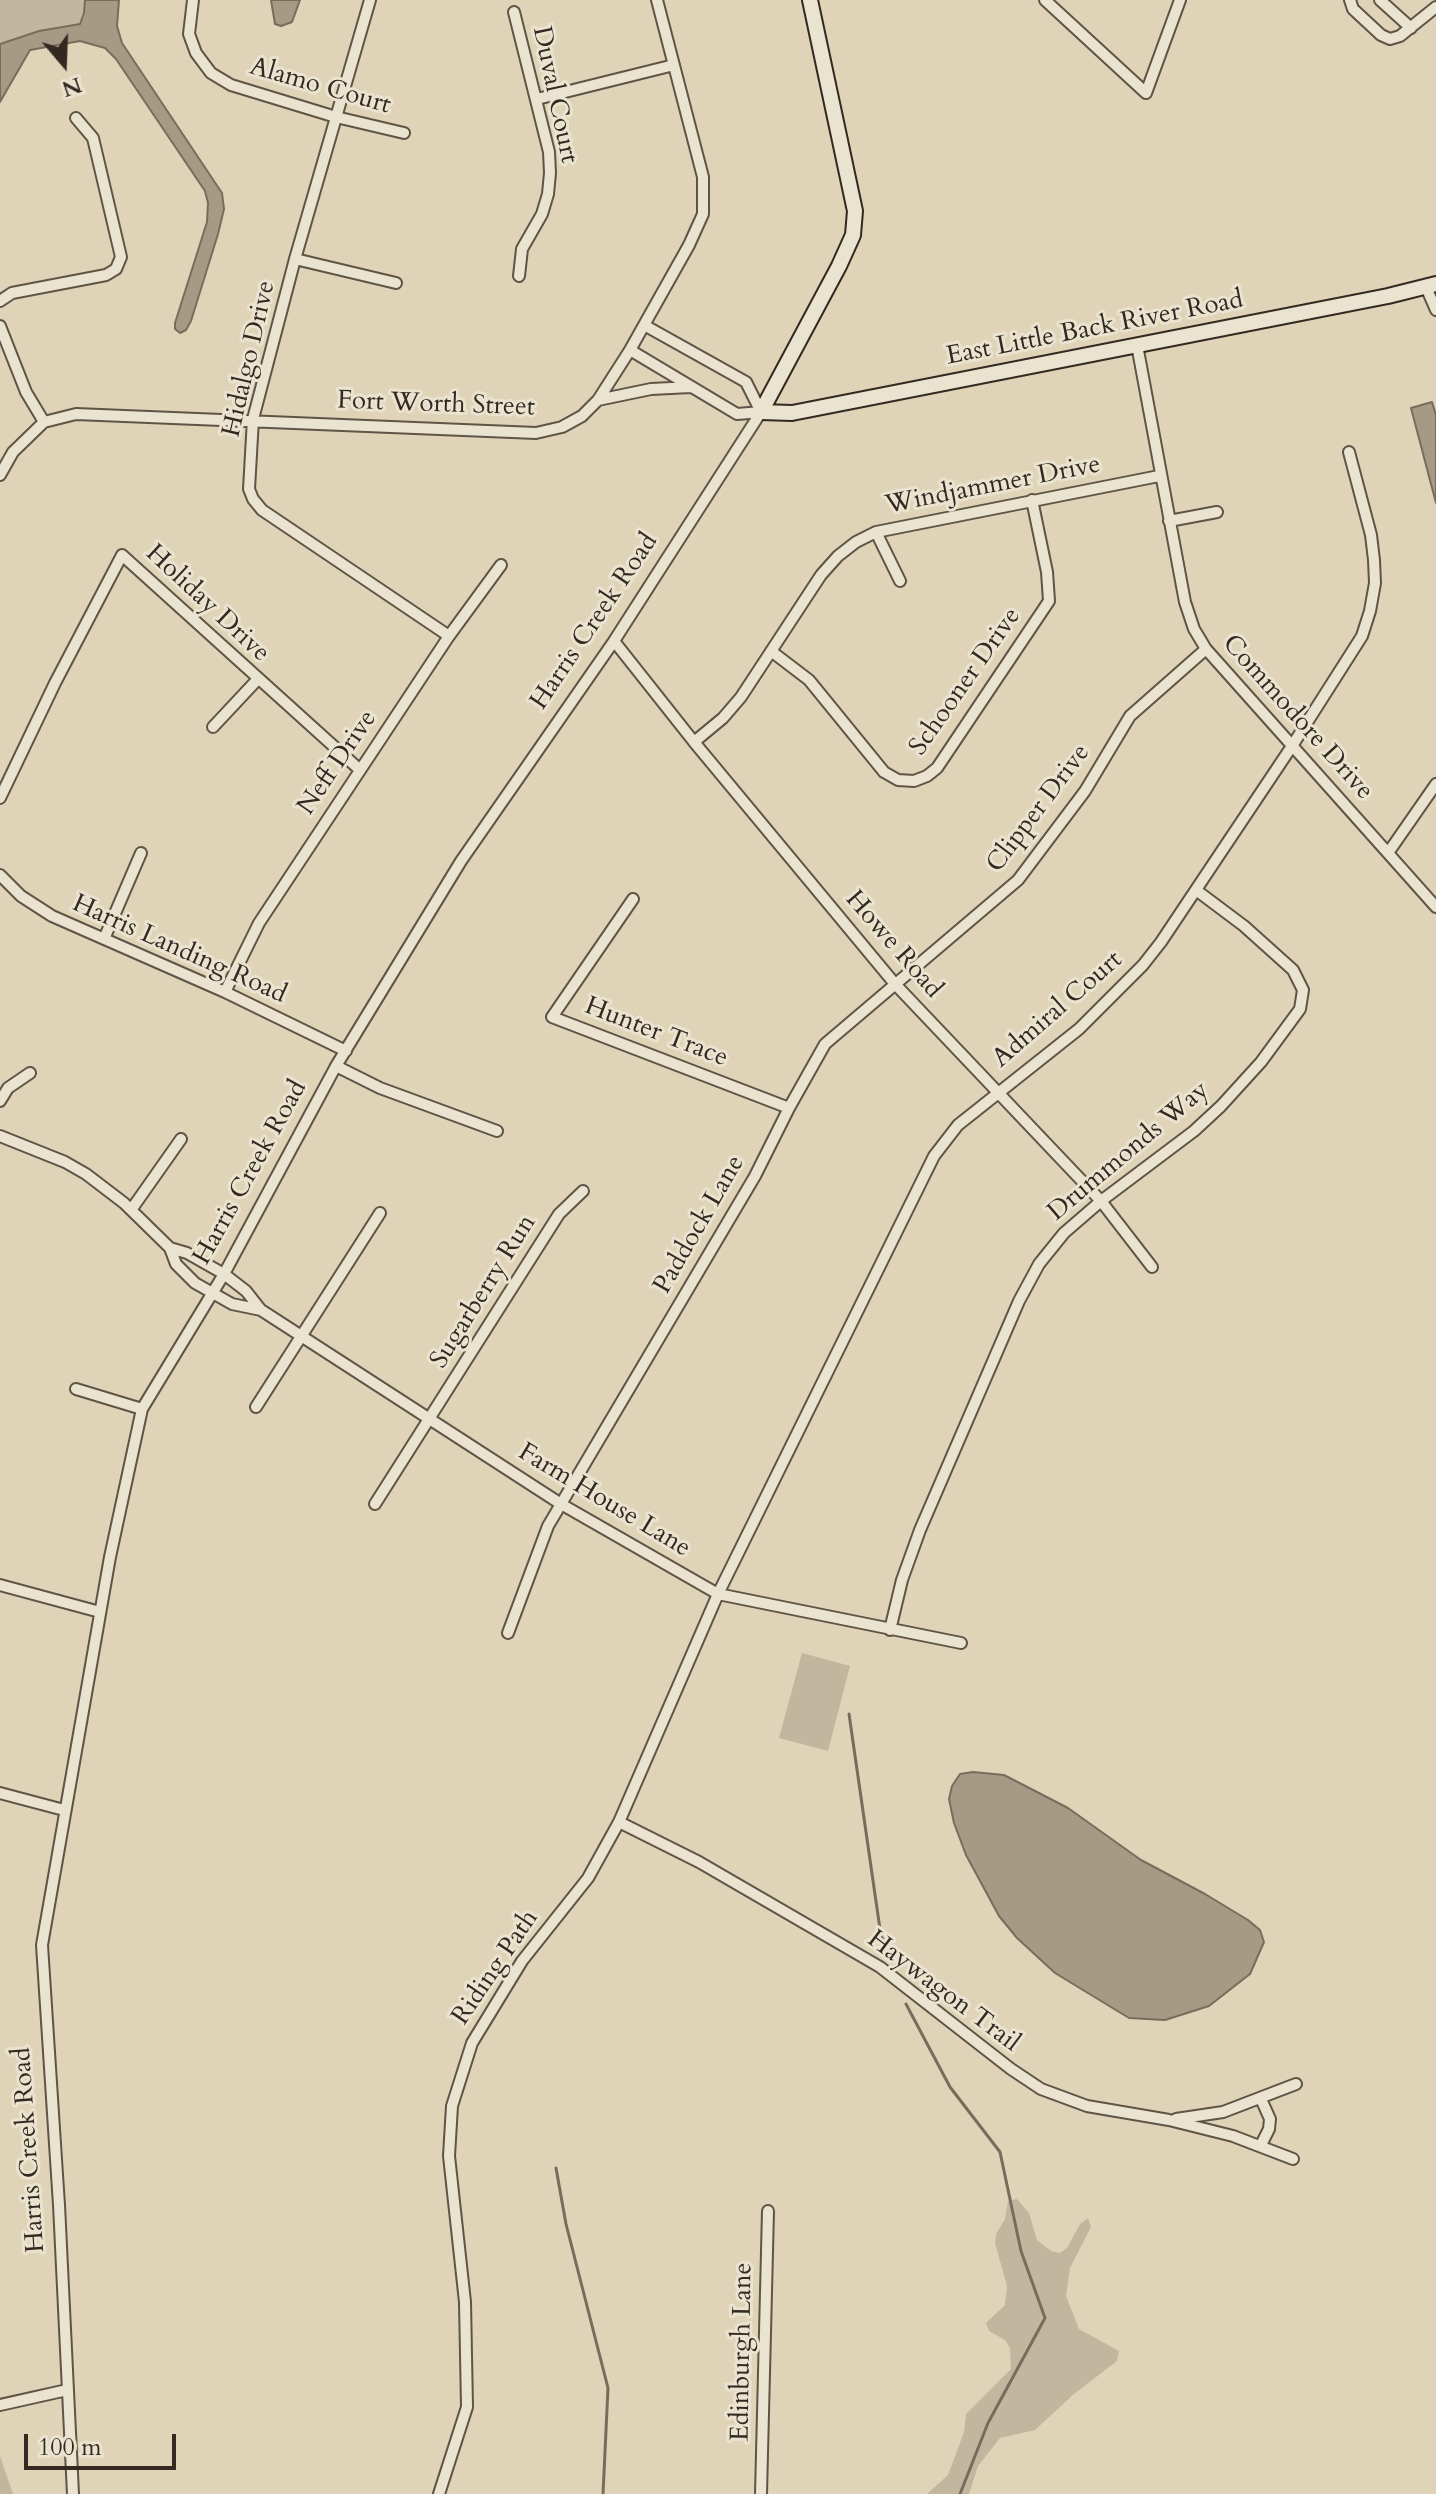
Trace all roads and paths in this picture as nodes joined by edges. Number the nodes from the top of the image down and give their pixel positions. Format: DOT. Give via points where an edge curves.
graph roads {
  1 [pos="193,0"];
  2 [pos="370,0"];
  3 [pos="657,0"];
  4 [pos="810,0"];
  5 [pos="1045,0"];
  6 [pos="1180,0"];
  7 [pos="1350,0"];
  8 [pos="1380,0"];
  9 [pos="1436,7"];
  10 [pos="514,12"];
  11 [pos="1411,28"];
  12 [pos="674,65"];
  13 [pos="537,99"];
  14 [pos="336,117"];
  15 [pos="76,118"];
  16 [pos="404,133"];
  17 [pos="295,259"];
  18 [pos="519,276"];
  19 [pos="396,283"];
  20 [pos="1431,286"];
  21 [pos="0,301"];
  22 [pos="1436,310"];
  23 [pos="644,325"];
  24 [pos="0,326"];
  25 [pos="1137,345"];
  26 [pos="630,350"];
  27 [pos="693,387"];
  28 [pos="598,400"];
  29 [pos="761,412"];
  30 [pos="253,419"];
  31 [pos="44,422"];
  32 [pos="1349,452"];
  33 [pos="0,475"];
  34 [pos="1159,476"];
  35 [pos="1032,500"];
  36 [pos="1217,512"];
  37 [pos="1169,521"];
  38 [pos="876,532"];
  39 [pos="501,565"];
  40 [pos="900,581"];
  41 [pos="449,636"];
  42 [pos="614,641"];
  43 [pos="1206,649"];
  44 [pos="771,651"];
  45 [pos="257,680"];
  46 [pos="213,727"];
  47 [pos="694,742"];
  48 [pos="1292,746"];
  49 [pos="360,770"];
  50 [pos="1436,784"];
  51 [pos="0,798"];
  52 [pos="141,853"];
  53 [pos="1388,853"];
  54 [pos="1,877"];
  55 [pos="1196,890"];
  56 [pos="633,899"];
  57 [pos="1436,907"];
  58 [pos="104,939"];
  59 [pos="895,984"];
  60 [pos="225,992"];
  61 [pos="346,1051"];
  62 [pos="336,1066"];
  63 [pos="30,1073"];
  64 [pos="996,1092"];
  65 [pos="0,1101"];
  66 [pos="789,1108"];
  67 [pos="497,1131"];
  68 [pos="0,1136"];
  69 [pos="181,1139"];
  70 [pos="583,1191"];
  71 [pos="1101,1201"];
  72 [pos="131,1210"];
  73 [pos="380,1213"];
  74 [pos="170,1248"];
  75 [pos="1152,1267"];
  76 [pos="224,1274"];
  77 [pos="212,1293"];
  78 [pos="261,1310"];
  79 [pos="302,1336"];
  80 [pos="76,1389"];
  81 [pos="256,1407"];
  82 [pos="142,1409"];
  83 [pos="430,1421"];
  84 [pos="375,1504"];
  85 [pos="561,1504"];
  86 [pos="0,1585"];
  87 [pos="718,1594"];
  88 [pos="100,1612"];
  89 [pos="890,1630"];
  90 [pos="508,1633"];
  91 [pos="961,1643"];
  92 [pos="0,1793"];
  93 [pos="64,1810"];
  94 [pos="619,1822"];
  95 [pos="1296,2084"];
  96 [pos="1261,2099"];
  97 [pos="1169,2120"];
  98 [pos="1261,2145"];
  99 [pos="1293,2159"];
  100 [pos="768,2211"];
  101 [pos="67,2390"];
  102 [pos="0,2405"];
  103 [pos="73,2494"];
  104 [pos="439,2494"];
  105 [pos="761,2494"];
  1 -- 14 [label="street, Alamo Court" via="189,34 211,73 231,85"];
  2 -- 14 [label="street, Hidalgo Drive"];
  3 -- 12 [label="street, Fort Worth Street"];
  4 -- 29 [label="street, Harris Creek Road" via="852,191 853,235"];
  5 -- 6 [label="street" via="1146,93"];
  7 -- 11 [label="street" via="1353,9 1385,37 1395,38"];
  8 -- 11 [label="street"];
  9 -- 11 [label="street"];
  10 -- 13 [label="street, Duval Court"];
  12 -- 13 [label="street"];
  12 -- 23 [label="street, Fort Worth Street" via="703,177 703,214"];
  13 -- 18 [label="street, Duval Court" via="549,152 548,194 522,249"];
  14 -- 16 [label="street, Alamo Court"];
  14 -- 17 [label="street, Hidalgo Drive"];
  15 -- 21 [label="street" via="93,138 121,257 106,275 12,293"];
  17 -- 19 [label="street"];
  17 -- 30 [label="street, Hidalgo Drive"];
  20 -- 22 [label="street"];
  20 -- 25 [label="street, East Little Back River Road"];
  23 -- 26 [label="street, Fort Worth Street"];
  23 -- 29 [label="street" via="746,382"];
  24 -- 31 [label="street"];
  25 -- 29 [label="street, East Little Back River Road" via="792,413"];
  25 -- 34 [label="street, Commodore Drive"];
  26 -- 27 [label="street, East Little Back River Road"];
  26 -- 28 [label="street, Fort Worth Street"];
  27 -- 28 [label="street"];
  27 -- 29 [label="street, East Little Back River Road" via="737,414"];
  28 -- 30 [label="street, Fort Worth Street" via="562,427 536,433"];
  29 -- 42 [label="street, Harris Creek Road"];
  30 -- 31 [label="street, Fort Worth Street" via="76,414"];
  30 -- 41 [label="street, Hidalgo Drive" via="249,489 262,510"];
  31 -- 33 [label="street" via="13,452"];
  32 -- 48 [label="street, Admiral Court" via="1371,535 1375,583 1370,611 1362,636"];
  34 -- 35 [label="street, Windjammer Drive"];
  34 -- 37 [label="street, Commodore Drive"];
  35 -- 38 [label="street, Windjammer Drive"];
  35 -- 44 [label="street, Schooner Drive" via="1049,601 927,776 898,780 884,772 809,680"];
  36 -- 37 [label="street"];
  37 -- 43 [label="street, Commodore Drive" via="1185,602"];
  38 -- 40 [label="street"];
  38 -- 44 [label="street, Windjammer Drive" via="838,556 821,575"];
  39 -- 41 [label="street, Neff Drive"];
  41 -- 49 [label="street, Neff Drive"];
  42 -- 47 [label="street, Howe Road"];
  42 -- 61 [label="street, Harris Creek Road" via="461,861"];
  43 -- 48 [label="street, Commodore Drive"];
  43 -- 59 [label="street, Clipper Drive" via="1130,716 1085,791 1018,880"];
  44 -- 47 [label="street, Windjammer Drive" via="741,697"];
  45 -- 46 [label="street"];
  45 -- 49 [label="street, Holiday Drive"];
  45 -- 51 [label="street, Holiday Drive" via="122,555"];
  47 -- 59 [label="street, Howe Road"];
  48 -- 53 [label="street, Commodore Drive"];
  48 -- 55 [label="street, Admiral Court"];
  49 -- 60 [label="street, Neff Drive" via="259,923"];
  50 -- 53 [label="street"];
  52 -- 58 [label="street"];
  53 -- 57 [label="street, Commodore Drive"];
  54 -- 58 [label="street, Harris Landing Road" via="34,906"];
  55 -- 64 [label="street, Admiral Court" via="1125,986 1079,1029"];
  55 -- 71 [label="street, Drummonds Way" via="1287,964 1301,984 1303,1000 1295,1018 1221,1106"];
  56 -- 66 [label="street, Hunter Trace" via="552,1017"];
  58 -- 60 [label="street, Harris Landing Road"];
  59 -- 64 [label="street, Howe Road"];
  59 -- 66 [label="street, Paddock Lane" via="825,1044"];
  60 -- 61 [label="street, Harris Landing Road"];
  61 -- 62 [label="street, Harris Creek Road"];
  62 -- 67 [label="street"];
  62 -- 76 [label="street, Harris Creek Road"];
  63 -- 65 [label="street" via="8,1088"];
  64 -- 71 [label="street, Howe Road"];
  64 -- 87 [label="street, Admiral Court" via="958,1125 934,1156"];
  66 -- 85 [label="street, Paddock Lane" via="755,1176"];
  68 -- 72 [label="street" via="65,1162"];
  69 -- 72 [label="street"];
  70 -- 83 [label="street, Sugarberry Run" via="559,1214"];
  71 -- 75 [label="street, Howe Road"];
  71 -- 89 [label="street, Drummonds Way" via="1064,1233 1019,1301 920,1530"];
  72 -- 74 [label="street"];
  73 -- 79 [label="street"];
  74 -- 76 [label="street, Farm House Lane"];
  74 -- 77 [label="street, Farm House Lane" via="176,1264"];
  76 -- 77 [label="street, Harris Creek Road"];
  76 -- 78 [label="street, Farm House Lane"];
  77 -- 78 [label="street, Farm House Lane"];
  77 -- 82 [label="street, Harris Creek Road"];
  78 -- 79 [label="street, Farm House Lane"];
  79 -- 81 [label="street"];
  79 -- 83 [label="street, Farm House Lane"];
  80 -- 82 [label="street"];
  82 -- 88 [label="street, Harris Creek Road"];
  83 -- 84 [label="street, Sugarberry Run"];
  83 -- 85 [label="street, Farm House Lane"];
  85 -- 87 [label="street, Farm House Lane"];
  85 -- 90 [label="street, Paddock Lane"];
  86 -- 88 [label="street"];
  87 -- 89 [label="street, Farm House Lane"];
  87 -- 94 [label="street, Riding Path"];
  88 -- 93 [label="street, Harris Creek Road"];
  89 -- 91 [label="street, Farm House Lane"];
  92 -- 93 [label="street"];
  93 -- 101 [label="street, Harris Creek Road" via="42,1945"];
  94 -- 97 [label="street, Haywagon Trail" via="880,1967 1041,2089 1071,2102"];
  94 -- 104 [label="street, Riding Path" via="588,1878 522,1961 472,2043 452,2106 449,2156 465,2302 467,2407"];
  95 -- 96 [label="street, Haywagon Trail"];
  96 -- 97 [label="street, Haywagon Trail" via="1223,2112"];
  96 -- 98 [label="street" via="1270,2119"];
  97 -- 98 [label="street, Haywagon Trail"];
  98 -- 99 [label="street, Haywagon Trail"];
  100 -- 105 [label="street, Edinburgh Lane"];
  101 -- 102 [label="street"];
  101 -- 103 [label="street, Harris Creek Road"];
}
